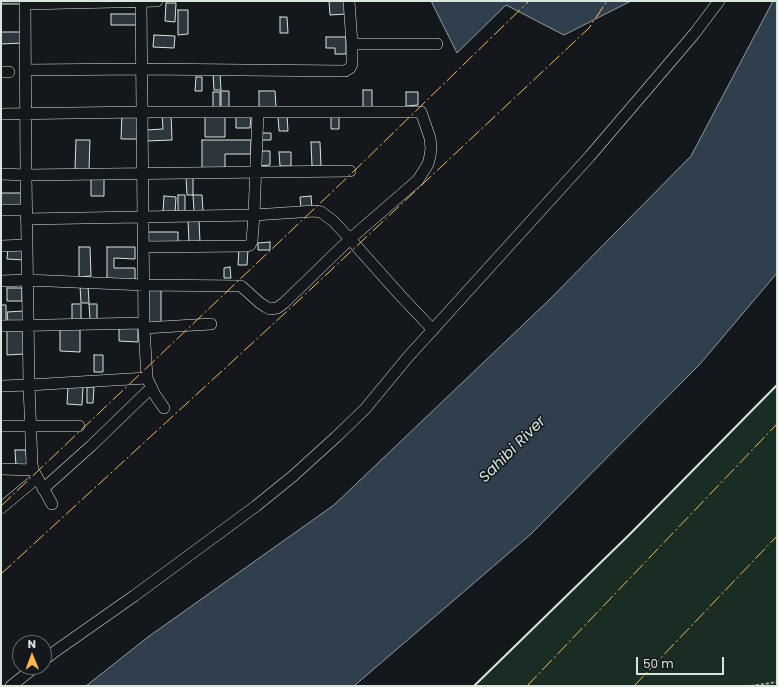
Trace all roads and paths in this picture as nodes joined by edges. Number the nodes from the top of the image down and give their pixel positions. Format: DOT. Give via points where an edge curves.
graph roads {
  1 [pos="141,1"];
  2 [pos="157,1"];
  3 [pos="349,1"];
  4 [pos="719,1"];
  5 [pos="25,3"];
  6 [pos="352,44"];
  7 [pos="437,44"];
  8 [pos="142,69"];
  9 [pos="25,70"];
  10 [pos="142,112"];
  11 [pos="258,112"];
  12 [pos="1,114"];
  13 [pos="26,114"];
  14 [pos="350,172"];
  15 [pos="255,173"];
  16 [pos="1,174"];
  17 [pos="142,174"];
  18 [pos="26,175"];
  19 [pos="1,210"];
  20 [pos="26,215"];
  21 [pos="254,215"];
  22 [pos="143,217"];
  23 [pos="350,239"];
  24 [pos="27,245"];
  25 [pos="1,246"];
  26 [pos="143,247"];
  27 [pos="27,280"];
  28 [pos="1,281"];
  29 [pos="144,285"];
  30 [pos="211,324"];
  31 [pos="28,325"];
  32 [pos="1,326"];
  33 [pos="144,326"];
  34 [pos="433,330"];
  35 [pos="149,383"];
  36 [pos="29,385"];
  37 [pos="1,386"];
  38 [pos="164,408"];
  39 [pos="30,425"];
  40 [pos="1,426"];
  41 [pos="79,426"];
  42 [pos="1,469"];
  43 [pos="35,474"];
  44 [pos="43,489"];
  45 [pos="52,504"];
  46 [pos="1,508"];
  47 [pos="52,654"];
  48 [pos="25,675"];
  49 [pos="777,682"];
  50 [pos="11,686"];
  51 [pos="751,686"];
  1 -- 2 [label="street"];
  1 -- 5 [label="street"];
  1 -- 8 [label="street"];
  3 -- 6 [label="street"];
  4 -- 34 [label="street" via="695,33 590,156"];
  5 -- 9 [label="street"];
  6 -- 7 [label="street"];
  6 -- 8 [label="street" via="352,64 345,71"];
  8 -- 9 [label="street"];
  8 -- 10 [label="street"];
  9 -- 13 [label="street"];
  10 -- 11 [label="street"];
  10 -- 13 [label="street"];
  10 -- 17 [label="street"];
  11 -- 15 [label="street"];
  11 -- 23 [label="street" via="421,112 431,148 426,168 418,180"];
  12 -- 13 [label="street"];
  13 -- 18 [label="street"];
  14 -- 15 [label="street"];
  15 -- 17 [label="street"];
  15 -- 21 [label="street"];
  16 -- 18 [label="street"];
  17 -- 18 [label="street"];
  17 -- 22 [label="street"];
  18 -- 20 [label="street"];
  19 -- 20 [label="street"];
  20 -- 22 [label="street"];
  20 -- 24 [label="street"];
  21 -- 22 [label="street"];
  21 -- 23 [label="street" via="321,212"];
  21 -- 26 [label="street" via="252,242 247,246"];
  22 -- 26 [label="street"];
  23 -- 29 [label="street" via="284,303 274,309 260,303 241,286"];
  23 -- 34 [label="street"];
  24 -- 25 [label="street"];
  24 -- 27 [label="street"];
  26 -- 29 [label="street"];
  27 -- 28 [label="street"];
  27 -- 29 [label="street"];
  27 -- 31 [label="street"];
  29 -- 33 [label="street"];
  30 -- 33 [label="street"];
  31 -- 32 [label="street"];
  31 -- 33 [label="street"];
  31 -- 36 [label="street"];
  33 -- 35 [label="street"];
  34 -- 47 [label="street" via="364,409 293,476 256,506"];
  35 -- 36 [label="street"];
  35 -- 38 [label="street"];
  35 -- 44 [label="street" via="91,446"];
  36 -- 37 [label="street"];
  36 -- 39 [label="street"];
  39 -- 40 [label="street"];
  39 -- 41 [label="street"];
  39 -- 43 [label="street"];
  42 -- 43 [label="street"];
  43 -- 44 [label="street"];
  43 -- 46 [label="street"];
  44 -- 45 [label="street"];
  48 -- 50 [label="street"];
  49 -- 51 [label="path"];
}
